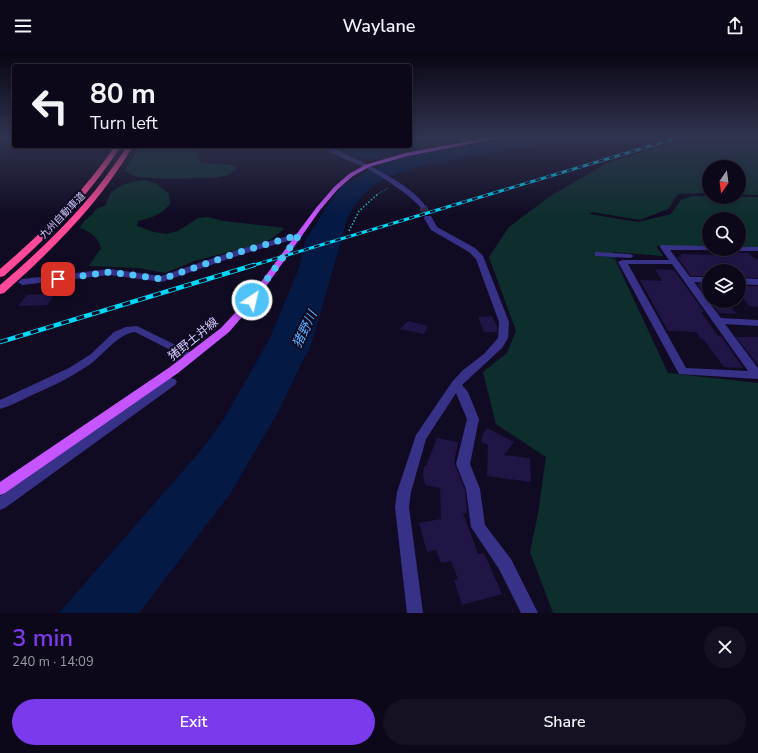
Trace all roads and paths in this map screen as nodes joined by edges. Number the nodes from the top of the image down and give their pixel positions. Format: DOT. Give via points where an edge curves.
graph roads {
  1 [pos="108,163"];
  2 [pos="119,163"];
  3 [pos="359,163"];
  4 [pos="381,163"];
  5 [pos="369,167"];
  6 [pos="396,184"];
  7 [pos="423,207"];
  8 [pos="428,218"];
  9 [pos="349,230"];
  10 [pos="299,235"];
  11 [pos="702,248"];
  12 [pos="746,249"];
  13 [pos="758,249"];
  14 [pos="598,254"];
  15 [pos="673,261"];
  16 [pos="0,274"];
  17 [pos="686,280"];
  18 [pos="702,280"];
  19 [pos="746,281"];
  20 [pos="22,282"];
  21 [pos="758,282"];
  22 [pos="0,291"];
  23 [pos="717,321"];
  24 [pos="758,323"];
  25 [pos="192,357"];
  26 [pos="757,375"];
  27 [pos="171,382"];
  28 [pos="456,385"];
  29 [pos="0,405"];
  30 [pos="0,489"];
  31 [pos="0,504"];
  32 [pos="415,613"];
  33 [pos="530,613"];
  1 -- 16 [label="highway, 九州自動車道" via="69,209"];
  2 -- 22 [label="highway, 九州自動車道" via="80,214"];
  3 -- 5 [label="street"];
  4 -- 5 [label="main road, 猪野土井線"];
  5 -- 6 [label="street"];
  5 -- 10 [label="main road, 猪野土井線" via="351,175 336,188"];
  6 -- 7 [label="street" via="412,195"];
  6 -- 9 [label="path" via="369,200"];
  8 -- 28 [label="street" via="434,228 472,250 480,258 504,322 503,338 498,346"];
  10 -- 20 [label="street" via="162,279 110,272"];
  10 -- 25 [label="main road, 猪野土井線" via="252,300 224,330"];
  11 -- 15 [label="street" via="664,247"];
  12 -- 13 [label="street"];
  14 -- 15 [label="street"];
  15 -- 17 [label="street"];
  15 -- 26 [label="street" via="622,262 683,371"];
  17 -- 18 [label="street"];
  17 -- 23 [label="street"];
  19 -- 21 [label="street"];
  23 -- 24 [label="street"];
  23 -- 26 [label="street"];
  25 -- 29 [label="street" via="137,329 128,329 120,332 95,356 75,369"];
  25 -- 30 [label="main road, 猪野土井線"];
  27 -- 31 [label="street"];
  28 -- 32 [label="street" via="420,438 404,492 402,507"];
  28 -- 33 [label="street" via="462,392 473,419 463,464 473,489 478,527 505,564"];
}
